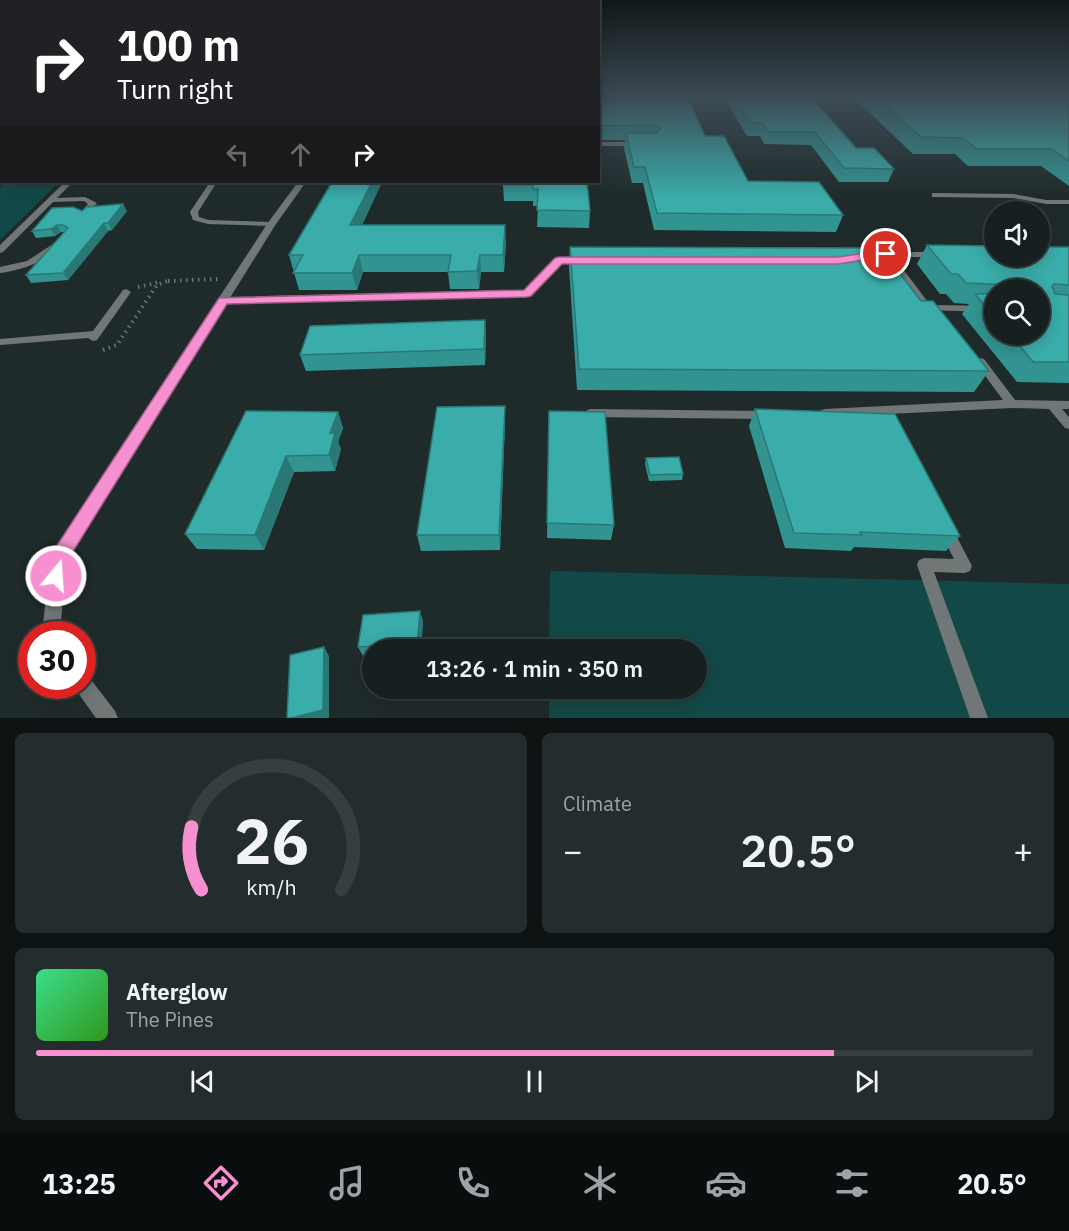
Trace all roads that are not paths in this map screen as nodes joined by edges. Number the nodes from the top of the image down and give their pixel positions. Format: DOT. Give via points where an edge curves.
graph roads {
  1 [pos="600,144"];
  2 [pos="642,144"];
  3 [pos="69,183"];
  4 [pos="212,183"];
  5 [pos="301,183"];
  6 [pos="935,195"];
  7 [pos="50,200"];
  8 [pos="1069,202"];
  9 [pos="83,214"];
  10 [pos="272,224"];
  11 [pos="64,236"];
  12 [pos="0,250"];
  13 [pos="886,254"];
  14 [pos="940,254"];
  15 [pos="857,258"];
  16 [pos="594,260"];
  17 [pos="0,270"];
  18 [pos="126,292"];
  19 [pos="223,300"];
  20 [pos="984,310"];
  21 [pos="0,342"];
  22 [pos="972,351"];
  23 [pos="1012,404"];
  24 [pos="1052,405"];
  25 [pos="1069,405"];
  26 [pos="579,413"];
  27 [pos="813,413"];
  28 [pos="778,415"];
  29 [pos="1069,425"];
  30 [pos="938,514"];
  31 [pos="52,621"];
  32 [pos="93,699"];
  33 [pos="108,718"];
  34 [pos="979,718"];
  1 -- 2 [label="lane"];
  3 -- 7 [label="lane"];
  4 -- 10 [label="lane" via="194,212 196,218 208,222"];
  5 -- 10 [label="street"];
  6 -- 8 [label="lane" via="1014,196"];
  7 -- 9 [label="lane" via="85,199 93,203"];
  7 -- 12 [label="lane"];
  10 -- 19 [label="street"];
  11 -- 17 [label="lane" via="51,251"];
  13 -- 14 [label="lane"];
  13 -- 15 [label="lane"];
  13 -- 20 [label="lane" via="927,308 942,312"];
  16 -- 19 [label="lane" via="559,260 527,293"];
  18 -- 21 [label="lane" via="94,337"];
  19 -- 31 [label="street" via="58,559"];
  22 -- 23 [label="lane"];
  23 -- 24 [label="lane"];
  23 -- 27 [label="lane" via="887,415"];
  24 -- 25 [label="lane"];
  24 -- 29 [label="lane"];
  26 -- 28 [label="lane"];
  30 -- 34 [label="lane" via="965,566 924,566"];
  32 -- 33 [label="street"];
}
